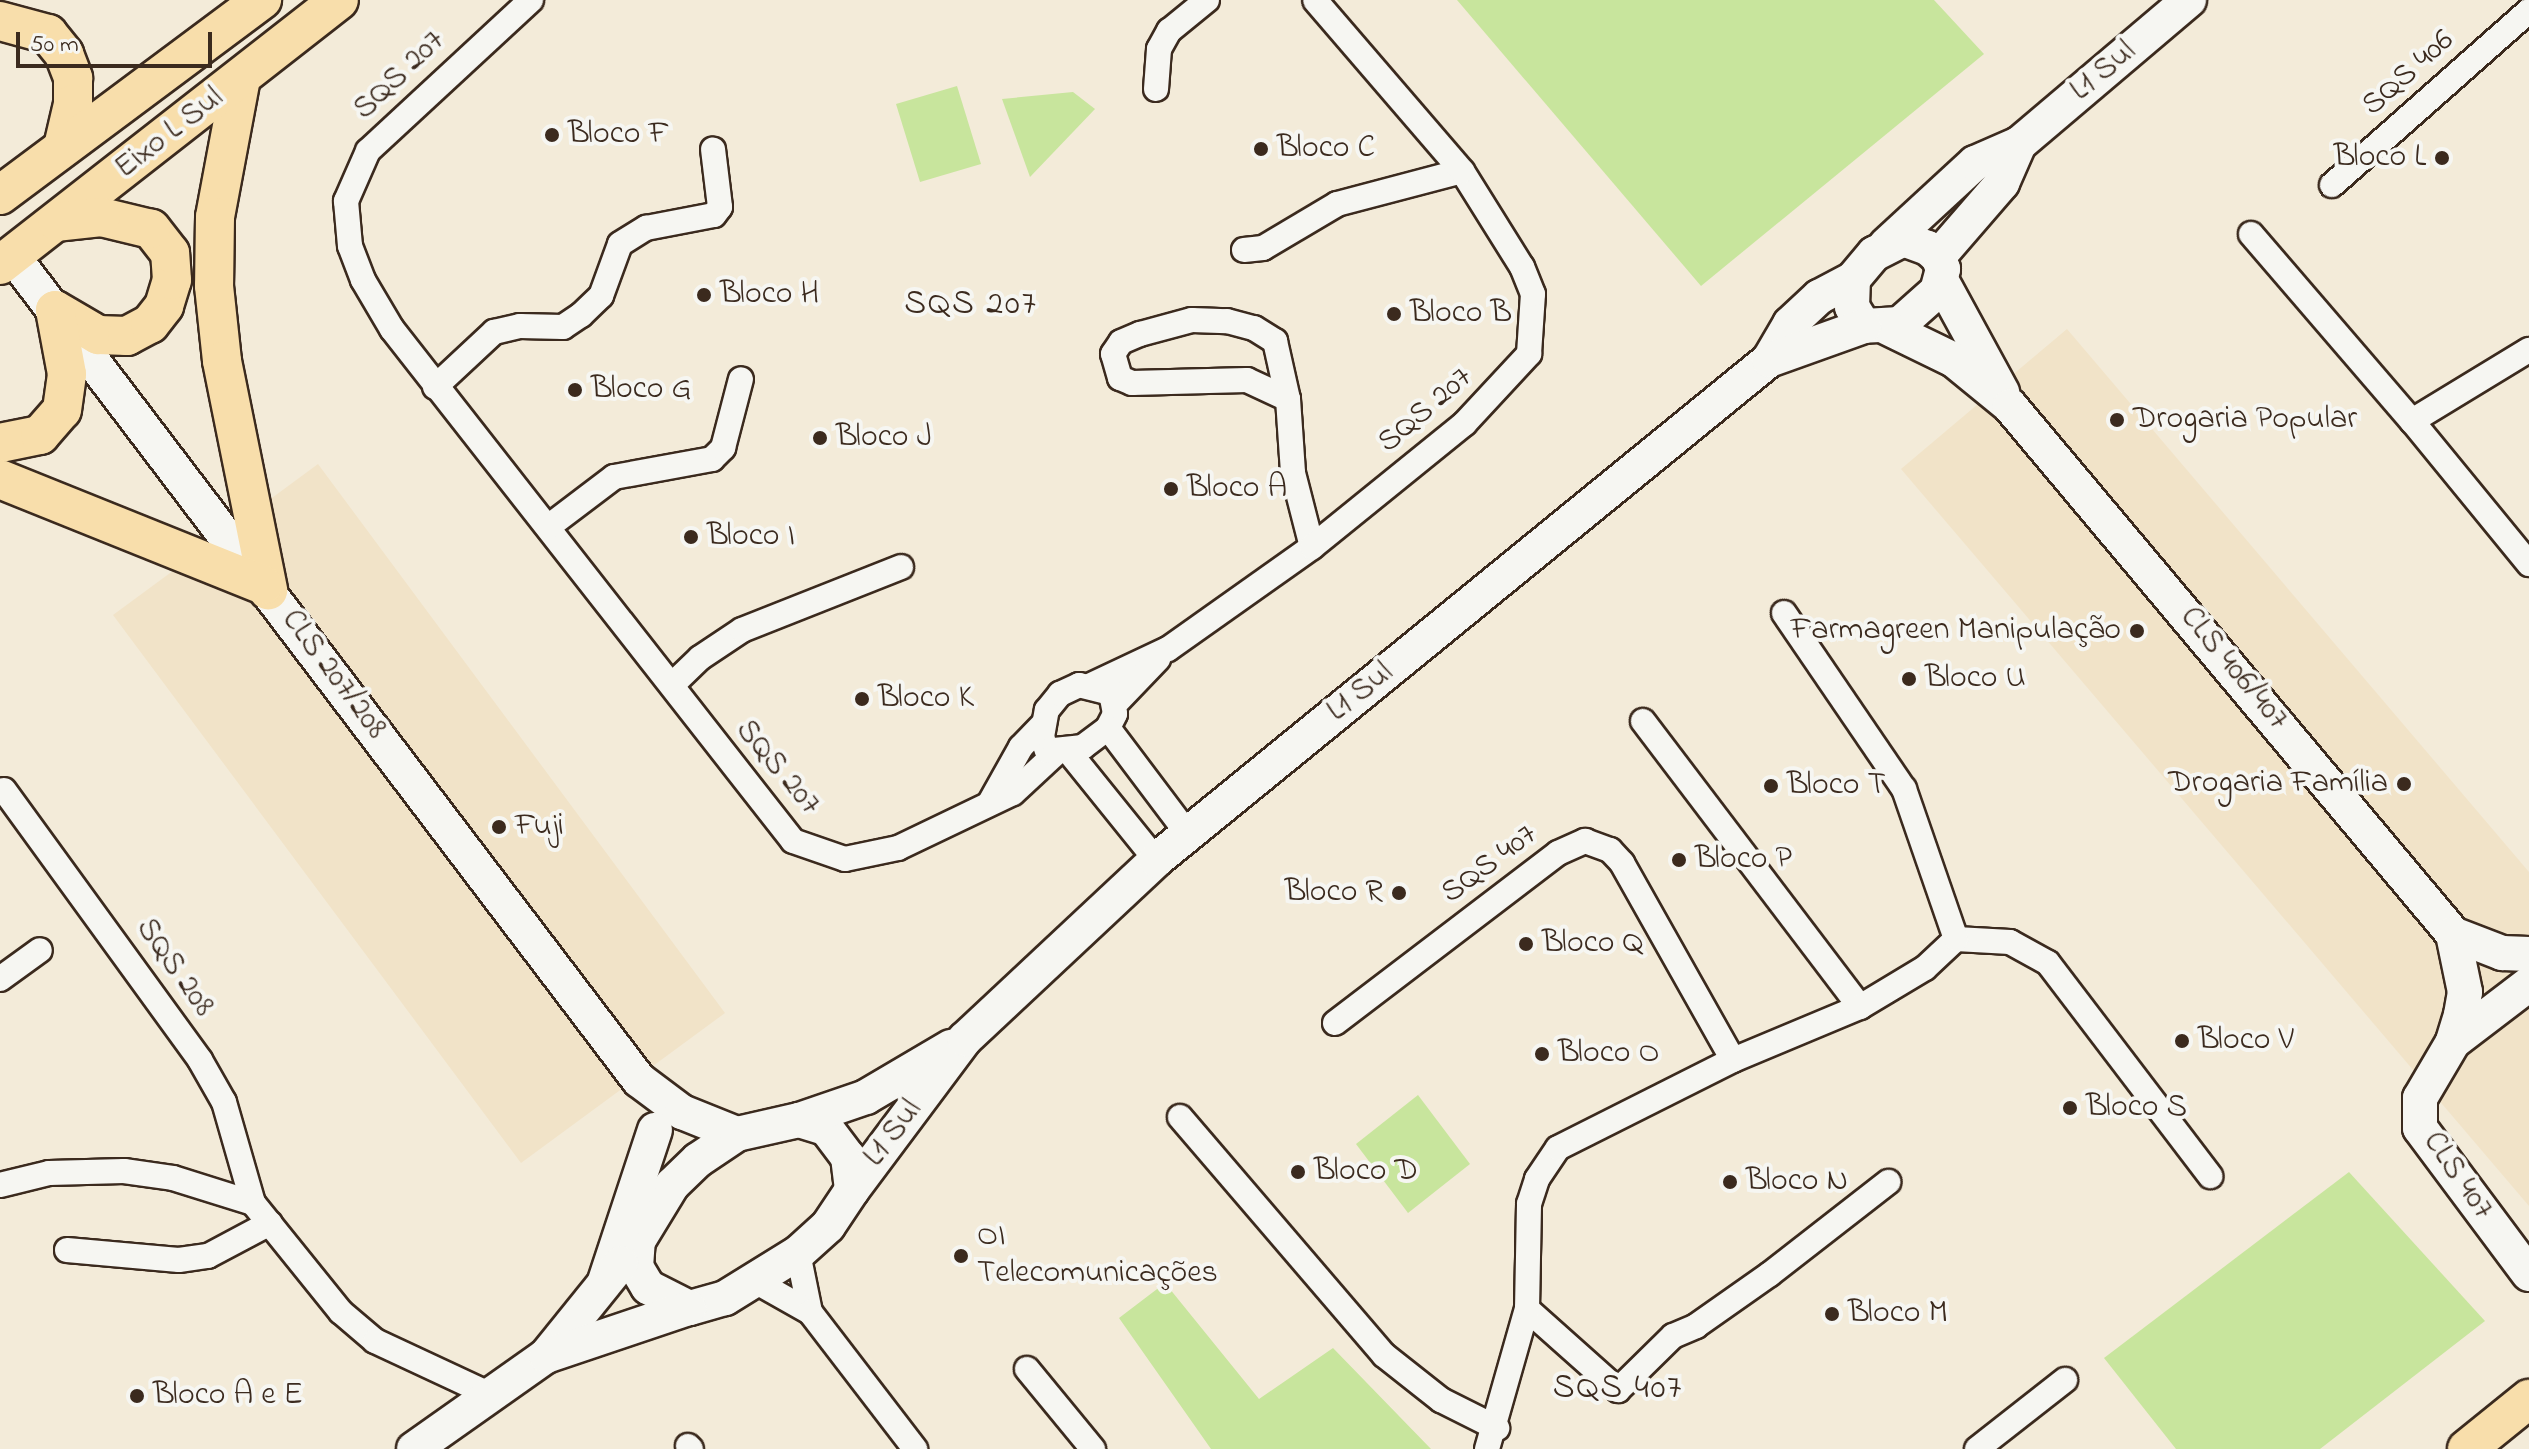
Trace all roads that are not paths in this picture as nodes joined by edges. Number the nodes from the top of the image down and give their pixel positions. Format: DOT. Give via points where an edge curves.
graph roads {
  1 [pos="262,0"];
  2 [pos="339,0"];
  3 [pos="531,0"];
  4 [pos="1207,0"];
  5 [pos="1315,0"];
  6 [pos="2189,0"];
  7 [pos="2529,11"];
  8 [pos="0,21"];
  9 [pos="241,78"];
  10 [pos="1156,89"];
  11 [pos="2019,144"];
  12 [pos="63,147"];
  13 [pos="713,149"];
  14 [pos="1462,171"];
  15 [pos="2332,185"];
  16 [pos="0,195"];
  17 [pos="57,222"];
  18 [pos="2251,234"];
  19 [pos="1886,245"];
  20 [pos="1244,250"];
  21 [pos="12,268"];
  22 [pos="1940,268"];
  23 [pos="1853,279"];
  24 [pos="55,310"];
  25 [pos="1876,327"];
  26 [pos="1275,341"];
  27 [pos="2529,350"];
  28 [pos="1769,360"];
  29 [pos="741,379"];
  30 [pos="1247,380"];
  31 [pos="435,387"];
  32 [pos="1288,399"];
  33 [pos="2010,406"];
  34 [pos="2412,421"];
  35 [pos="0,443"];
  36 [pos="0,479"];
  37 [pos="548,527"];
  38 [pos="1312,547"];
  39 [pos="2529,564"];
  40 [pos="901,567"];
  41 [pos="266,588"];
  42 [pos="1784,613"];
  43 [pos="1168,649"];
  44 [pos="673,684"];
  45 [pos="1091,685"];
  46 [pos="1116,703"];
  47 [pos="1643,721"];
  48 [pos="1043,724"];
  49 [pos="1108,728"];
  50 [pos="1062,753"];
  51 [pos="4,790"];
  52 [pos="989,804"];
  53 [pos="1188,834"];
  54 [pos="1156,860"];
  55 [pos="2453,934"];
  56 [pos="1956,939"];
  57 [pos="40,950"];
  58 [pos="2529,954"];
  59 [pos="0,979"];
  60 [pos="2529,984"];
  61 [pos="1860,1007"];
  62 [pos="1335,1023"];
  63 [pos="965,1039"];
  64 [pos="2453,1042"];
  65 [pos="1733,1060"];
  66 [pos="866,1097"];
  67 [pos="1180,1117"];
  68 [pos="799,1120"];
  69 [pos="668,1121"];
  70 [pos="737,1134"];
  71 [pos="2210,1176"];
  72 [pos="1888,1182"];
  73 [pos="0,1185"];
  74 [pos="672,1185"];
  75 [pos="852,1190"];
  76 [pos="253,1203"];
  77 [pos="270,1223"];
  78 [pos="638,1241"];
  79 [pos="67,1250"];
  80 [pos="798,1253"];
  81 [pos="2529,1274"];
  82 [pos="605,1281"];
  83 [pos="755,1281"];
  84 [pos="689,1308"];
  85 [pos="1527,1309"];
  86 [pos="810,1312"];
  87 [pos="546,1356"];
  88 [pos="1027,1369"];
  89 [pos="2065,1380"];
  90 [pos="491,1395"];
  91 [pos="2529,1399"];
  92 [pos="1492,1438"];
  93 [pos="414,1449"];
  94 [pos="915,1449"];
  95 [pos="1093,1449"];
  96 [pos="1977,1449"];
  97 [pos="2467,1449"];
  1 -- 12 [label="main road, Eixo L Sul"];
  2 -- 9 [label="main road, Eixo L Sul"];
  3 -- 31 [label="street, SQS 207" via="368,151 346,201 350,246 363,280"];
  4 -- 10 [label="street" via="1169,31 1159,49"];
  5 -- 14 [label="street, SQS 207"];
  6 -- 11 [label="street, L1 Sul"];
  7 -- 15 [label="street, SQS 406"];
  8 -- 12 [label="main road" via="48,34 64,54 73,78 73,104"];
  9 -- 17 [label="main road, Eixo L Sul"];
  9 -- 41 [label="main road" via="215,217 214,286 222,361"];
  11 -- 19 [label="street, L1 Sul" via="1975,163"];
  11 -- 22 [label="street, L1 Sul" via="2002,183"];
  12 -- 16 [label="main road, Eixo L Sul"];
  13 -- 31 [label="street" via="720,207 714,215 646,228 620,244 601,296 581,315 563,327 520,326 494,332"];
  14 -- 20 [label="street" via="1322,209 1263,248"];
  14 -- 38 [label="street, SQS 207" via="1533,294 1529,354 1464,424"];
  17 -- 21 [label="main road, Eixo L Sul"];
  17 -- 24 [label="main road" via="101,217 151,229 170,253 172,280 164,306 150,324 127,336 98,335"];
  18 -- 34 [label="street"];
  19 -- 22 [label="street" via="1915,241"];
  19 -- 23 [label="street"];
  21 -- 24 [label="street, CLS 207/208"];
  22 -- 25 [label="street" via="1916,314"];
  22 -- 33 [label="street, CLS 406/407"];
  23 -- 25 [label="street" via="1852,307"];
  23 -- 28 [label="street, L1 Sul" via="1819,297 1790,324"];
  24 -- 35 [label="main road" via="67,374 62,410 40,435"];
  24 -- 41 [label="street, CLS 207/208"];
  25 -- 28 [label="street, L1 Sul"];
  25 -- 33 [label="street, CLS 406/407" via="1954,360"];
  26 -- 30 [label="street"];
  26 -- 30 [label="street" via="1240,325 1192,320 1121,342 1113,354 1120,378 1132,383"];
  26 -- 32 [label="street"];
  27 -- 34 [label="street"];
  28 -- 53 [label="street, L1 Sul"];
  29 -- 37 [label="street" via="723,448 712,459 614,477"];
  30 -- 32 [label="street"];
  31 -- 37 [label="street, SQS 207"];
  32 -- 38 [label="street" via="1293,473"];
  33 -- 55 [label="street, CLS 406/407"];
  34 -- 39 [label="street"];
  36 -- 41 [label="main road"];
  37 -- 44 [label="street, SQS 207"];
  38 -- 43 [label="street, SQS 207"];
  40 -- 44 [label="street" via="742,630"];
  41 -- 69 [label="street, CLS 207/208"];
  42 -- 56 [label="street" via="1904,789"];
  43 -- 45 [label="street, SQS 207"];
  43 -- 46 [label="street, SQS 207"];
  44 -- 52 [label="street, SQS 207" via="793,841 821,855 845,859 898,848"];
  45 -- 46 [label="street" via="1111,693"];
  45 -- 48 [label="street" via="1060,694"];
  46 -- 49 [label="street"];
  47 -- 61 [label="street"];
  48 -- 50 [label="street" via="1043,745"];
  48 -- 52 [label="street" via="1028,736"];
  49 -- 50 [label="street"];
  49 -- 53 [label="street"];
  50 -- 52 [label="street, SQS 207"];
  50 -- 54 [label="street"];
  51 -- 76 [label="street, SQS 208" via="200,1060 224,1102"];
  53 -- 54 [label="street, L1 Sul"];
  54 -- 63 [label="street, L1 Sul"];
  55 -- 58 [label="street" via="2502,953"];
  55 -- 64 [label="street, CLS 407" via="2465,992"];
  56 -- 61 [label="street" via="1925,968"];
  56 -- 71 [label="street" via="2010,942 2048,963"];
  57 -- 59 [label="street"];
  60 -- 64 [label="street"];
  61 -- 65 [label="street"];
  62 -- 65 [label="street, SQS 407" via="1558,853 1585,841 1610,850 1622,863"];
  63 -- 66 [label="street, L1 Sul"];
  63 -- 75 [label="street, L1 Sul"];
  64 -- 81 [label="street, CLS 407" via="2420,1098 2420,1128"];
  65 -- 85 [label="street" via="1579,1135 1547,1162 1529,1204"];
  66 -- 68 [label="street, L1 Sul"];
  66 -- 69 [label="street"];
  67 -- 92 [label="street" via="1384,1355"];
  68 -- 70 [label="street"];
  68 -- 75 [label="street" via="826,1128 840,1143 848,1157"];
  69 -- 70 [label="street"];
  69 -- 74 [label="street, CLS 207/208"];
  69 -- 82 [label="street"];
  70 -- 74 [label="street"];
  72 -- 85 [label="street" via="1770,1274 1673,1336 1618,1390"];
  73 -- 76 [label="street" via="49,1173 124,1171 173,1178"];
  74 -- 78 [label="street"];
  75 -- 80 [label="street" via="828,1226"];
  76 -- 77 [label="street, SQS 208"];
  77 -- 79 [label="street" via="208,1256 179,1260"];
  77 -- 90 [label="street, SQS 208" via="351,1325 421,1366"];
  78 -- 82 [label="street"];
  78 -- 84 [label="street" via="636,1267 648,1287"];
  80 -- 83 [label="street"];
  80 -- 86 [label="street"];
  82 -- 87 [label="street"];
  83 -- 84 [label="street"];
  83 -- 86 [label="street"];
  84 -- 87 [label="street"];
  85 -- 92 [label="street"];
  86 -- 94 [label="street"];
  87 -- 90 [label="street"];
  88 -- 95 [label="street"];
  89 -- 96 [label="street"];
  90 -- 93 [label="street"];
  91 -- 97 [label="main road"];
}
